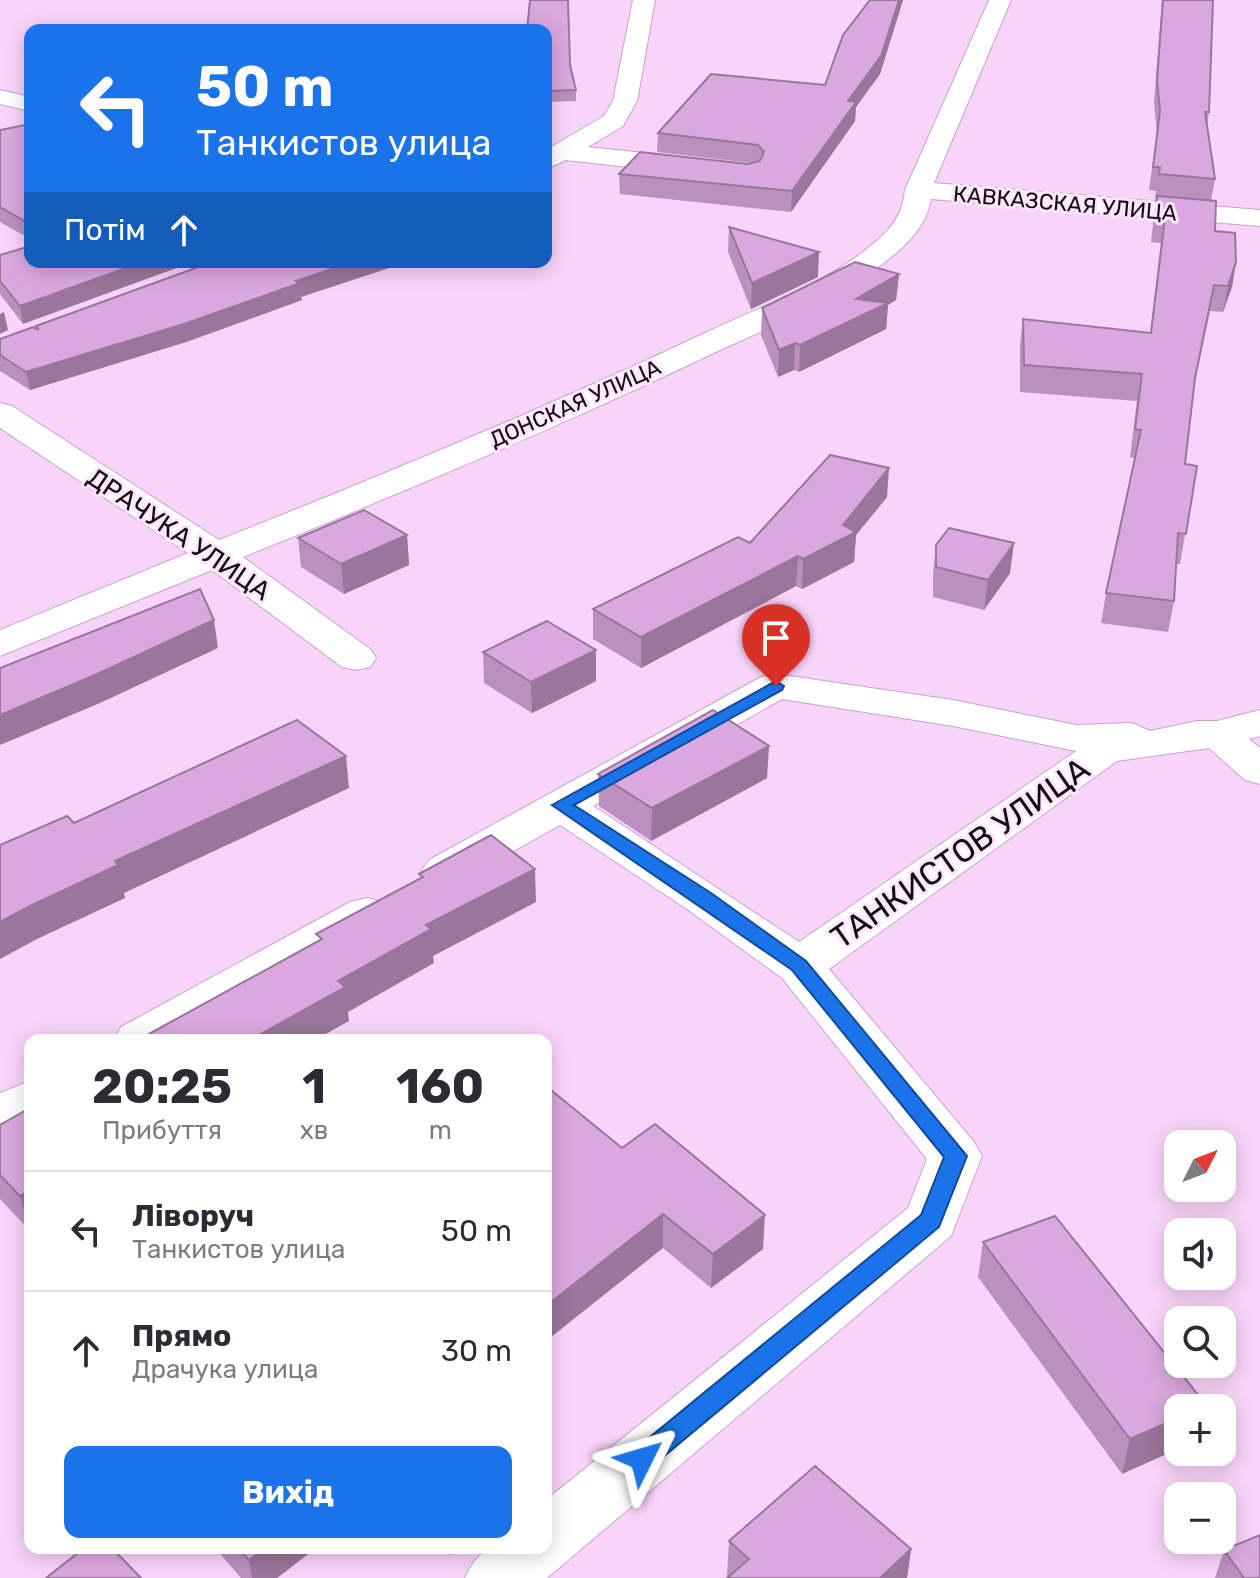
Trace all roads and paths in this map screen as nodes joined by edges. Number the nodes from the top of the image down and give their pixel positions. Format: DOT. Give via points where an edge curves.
graph roads {
  1 [pos="644,0"];
  2 [pos="1000,0"];
  3 [pos="0,97"];
  4 [pos="24,103"];
  5 [pos="24,121"];
  6 [pos="0,124"];
  7 [pos="554,157"];
  8 [pos="717,169"];
  9 [pos="918,190"];
  10 [pos="1260,218"];
  11 [pos="0,413"];
  12 [pos="213,553"];
  13 [pos="0,644"];
  14 [pos="356,658"];
  15 [pos="1239,728"];
  16 [pos="1260,771"];
  17 [pos="561,805"];
  18 [pos="799,966"];
  19 [pos="150,1034"];
  20 [pos="24,1103"];
  21 [pos="0,1117"];
  22 [pos="552,1534"];
  23 [pos="528,1554"];
  24 [pos="498,1578"];
  1 -- 7 [label="street" via="625,101 614,121"];
  2 -- 9 [label="street, ДОНСКАЯ УЛИЦА"];
  3 -- 4 [label="street"];
  5 -- 6 [label="street"];
  7 -- 8 [label="street"];
  9 -- 10 [label="street, КАВКАЗСКАЯ УЛИЦА"];
  9 -- 12 [label="street, ДОНСКАЯ УЛИЦА" via="914,216 888,247 831,283 572,409"];
  11 -- 12 [label="street, ДРАЧУКА УЛИЦА"];
  12 -- 13 [label="street, ДОНСКАЯ УЛИЦА"];
  12 -- 14 [label="street, ДРАЧУКА УЛИЦА"];
  15 -- 16 [label="street"];
  15 -- 17 [label="street" via="1076,738 776,686"];
  15 -- 18 [label="street, ТАНКИСТОВ УЛИЦА" via="1105,750"];
  17 -- 18 [label="street"];
  17 -- 19 [label="street"];
  18 -- 22 [label="street" via="955,1156 931,1221"];
  20 -- 21 [label="street"];
  23 -- 24 [label="street"];
}
